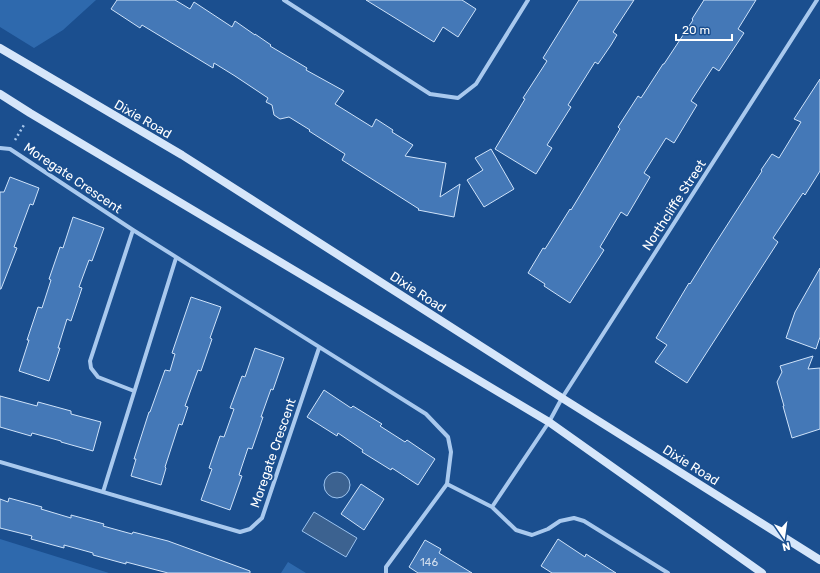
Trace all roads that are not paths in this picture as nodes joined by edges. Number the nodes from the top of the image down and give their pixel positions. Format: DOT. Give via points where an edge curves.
graph roads {
  1 [pos="284,0"];
  2 [pos="528,0"];
  3 [pos="817,0"];
  4 [pos="0,48"];
  5 [pos="0,94"];
  6 [pos="0,148"];
  7 [pos="133,230"];
  8 [pos="176,258"];
  9 [pos="319,348"];
  10 [pos="134,391"];
  11 [pos="562,398"];
  12 [pos="549,422"];
  13 [pos="0,462"];
  14 [pos="447,484"];
  15 [pos="103,492"];
  16 [pos="492,507"];
  17 [pos="820,560"];
  18 [pos="386,573"];
  19 [pos="668,573"];
  20 [pos="762,573"];
  1 -- 2 [label="street" via="430,94 458,98 476,84"];
  3 -- 11 [label="street, Northcliffe Street"];
  4 -- 11 [label="main road, Dixie Road" via="182,155"];
  5 -- 12 [label="main road"];
  6 -- 7 [label="street, Moregate Crescent" via="10,149"];
  7 -- 8 [label="street, Moregate Crescent"];
  7 -- 10 [label="street" via="90,361 91,368 98,377"];
  8 -- 9 [label="street, Moregate Crescent"];
  8 -- 10 [label="street"];
  9 -- 14 [label="street, Moregate Crescent" via="426,414 448,437 451,452"];
  9 -- 15 [label="street, Moregate Crescent" via="262,518 250,529 240,532"];
  10 -- 15 [label="street"];
  11 -- 12 [label="street, Northcliffe Street"];
  11 -- 17 [label="main road, Dixie Road"];
  12 -- 16 [label="street"];
  12 -- 20 [label="main road"];
  13 -- 15 [label="street, Moregate Crescent"];
  14 -- 16 [label="street"];
  14 -- 18 [label="street, Moregate Crescent" via="386,567"];
  16 -- 19 [label="street" via="516,530 532,535 574,518 584,521"];
}
